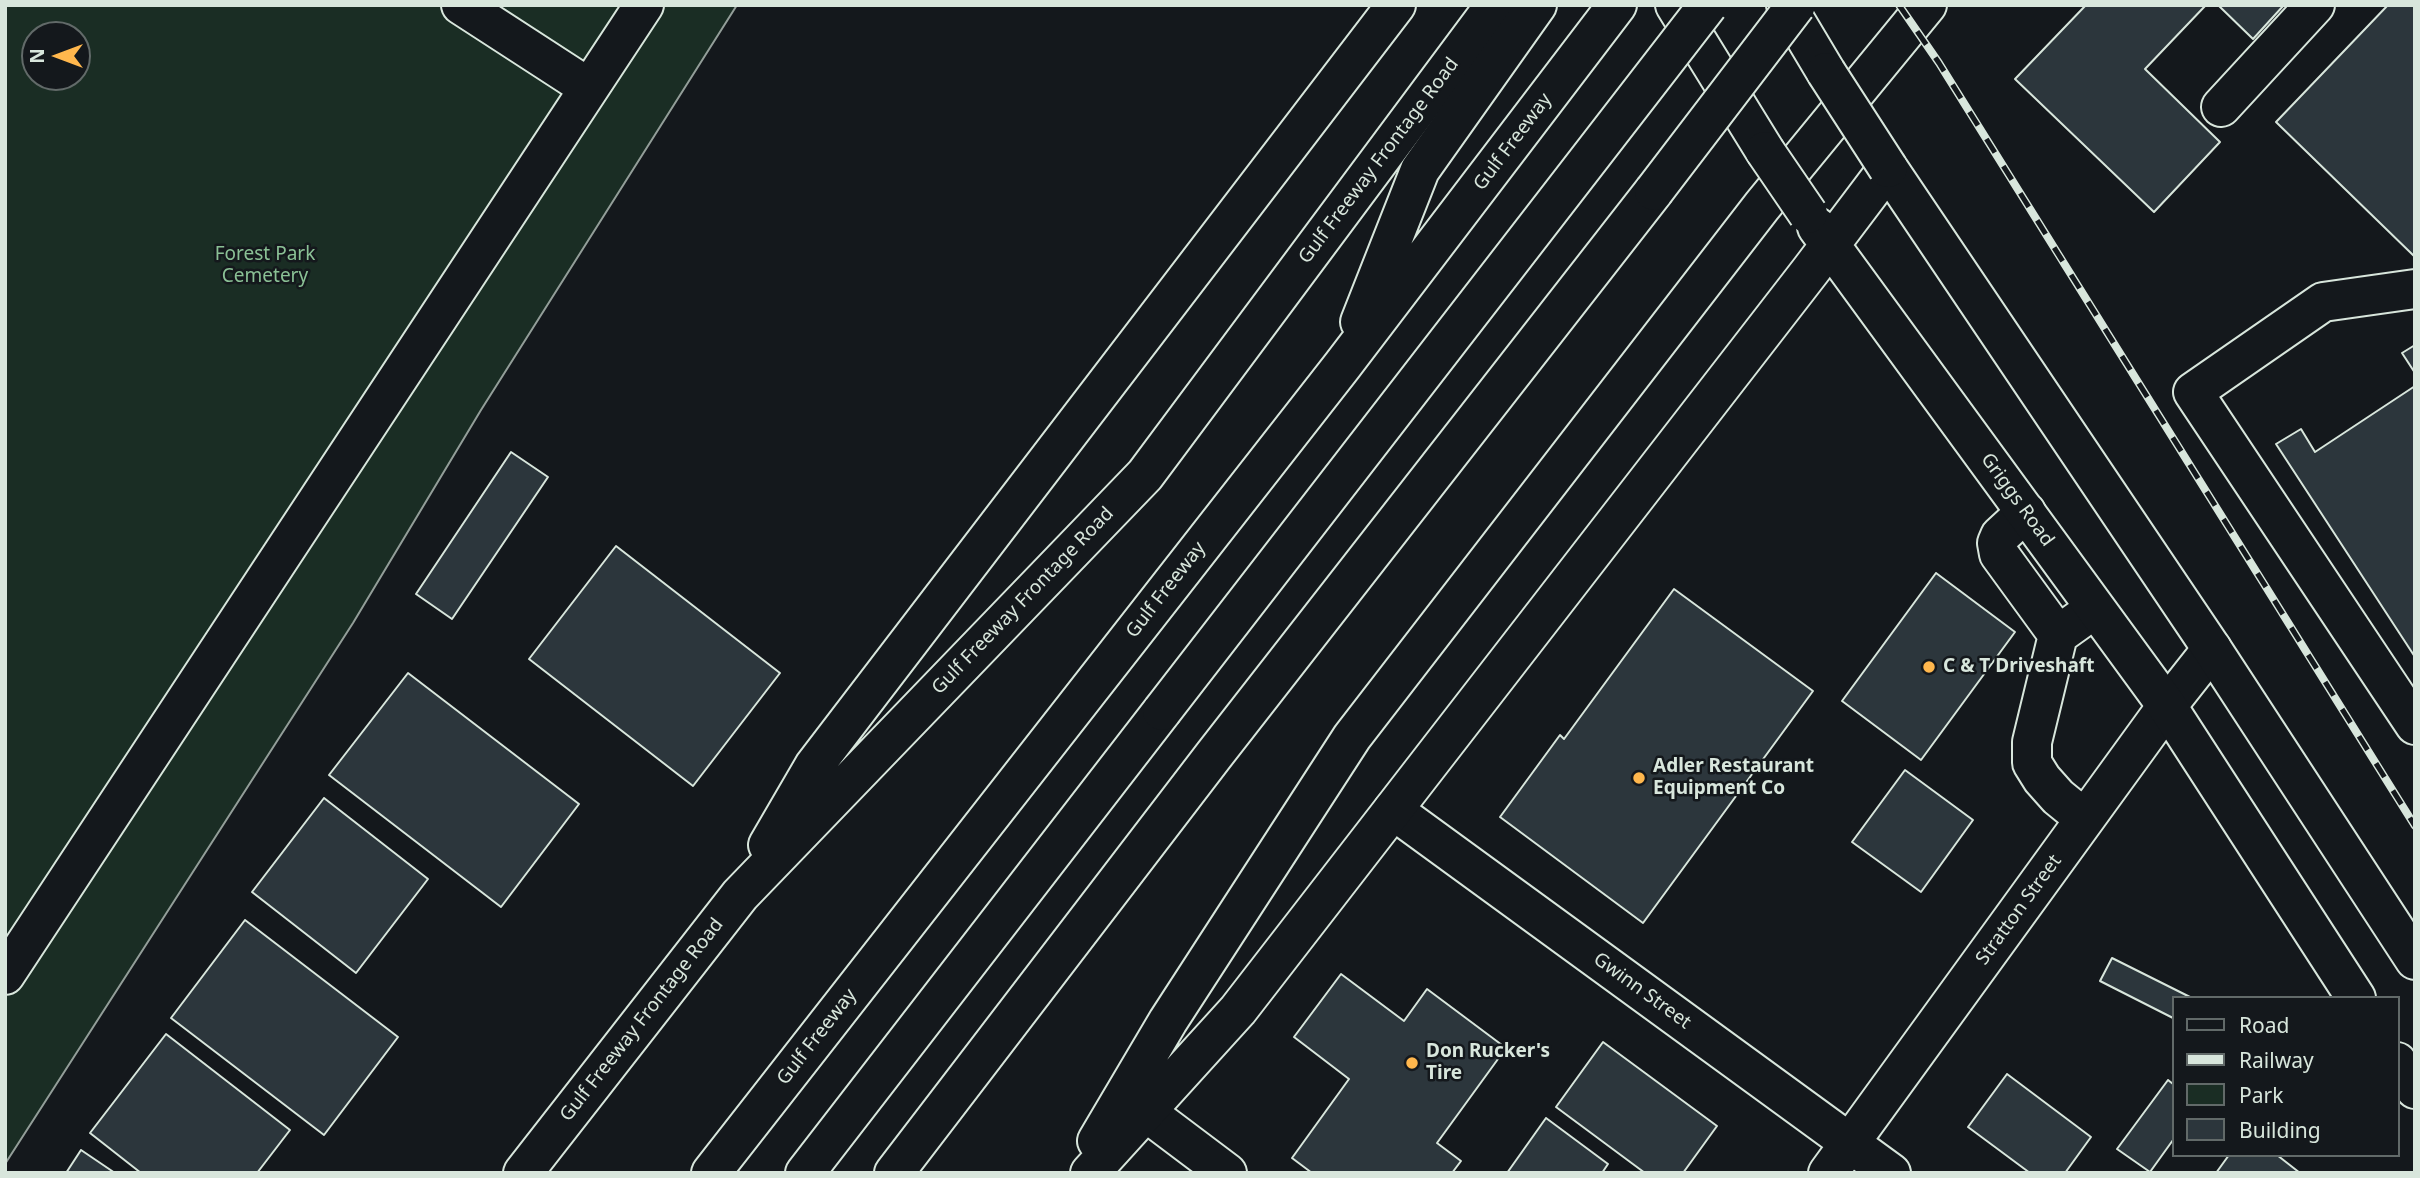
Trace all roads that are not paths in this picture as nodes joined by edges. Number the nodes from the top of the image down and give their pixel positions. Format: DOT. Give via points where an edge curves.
graph roads {
  1 [pos="461,5"];
  2 [pos="644,5"];
  3 [pos="1396,5"];
  4 [pos="1495,5"];
  5 [pos="1537,5"];
  6 [pos="1617,5"];
  7 [pos="1675,5"];
  8 [pos="1708,5"];
  9 [pos="1786,5"];
  10 [pos="1796,5"];
  11 [pos="1927,5"];
  12 [pos="2315,5"];
  13 [pos="589,88"];
  14 [pos="2221,107"];
  15 [pos="1888,168"];
  16 [pos="1831,245"];
  17 [pos="2415,289"];
  18 [pos="1342,366"];
  19 [pos="2026,512"];
  20 [pos="2096,607"];
  21 [pos="2058,635"];
  22 [pos="2212,649"];
  23 [pos="2167,706"];
  24 [pos="2415,725"];
  25 [pos="1393,810"];
  26 [pos="2085,820"];
  27 [pos="740,895"];
  28 [pos="2415,960"];
  29 [pos="5,975"];
  30 [pos="2355,996"];
  31 [pos="2399,1065"];
  32 [pos="2415,1089"];
  33 [pos="1146,1112"];
  34 [pos="1850,1143"];
  35 [pos="1220,1171"];
  36 [pos="523,1173"];
  37 [pos="711,1173"];
  38 [pos="805,1173"];
  39 [pos="894,1173"];
  40 [pos="1079,1173"];
  41 [pos="1090,1173"];
  42 [pos="1828,1173"];
  43 [pos="1891,1173"];
  1 -- 13 [label="main road"];
  2 -- 13 [label="main road"];
  3 -- 27 [label="main road" via="814,766"];
  4 -- 27 [label="main road, Gulf Freeway Frontage Road" via="1145,475"];
  5 -- 18 [label="main road" via="1420,170"];
  6 -- 18 [label="main road, Gulf Freeway"];
  7 -- 16 [label="main road, Griggs Road, bridge" via="1765,151"];
  8 -- 38 [label="main road, bridge"];
  9 -- 15 [label="main road, bridge"];
  10 -- 39 [label="main road, bridge"];
  11 -- 40 [label="main road" via="1762,206 1352,737 1168,1021"];
  12 -- 14 [label="main road"];
  13 -- 29 [label="main road"];
  15 -- 16 [label="main road"];
  15 -- 22 [label="main road"];
  16 -- 19 [label="main road, Griggs Road"];
  16 -- 25 [label="main road"];
  17 -- 24 [label="main road" via="2323,302 2193,392"];
  18 -- 37 [label="main road, Gulf Freeway"];
  19 -- 20 [label="main road, Griggs Road"];
  19 -- 21 [label="main road" via="2000,536 1999,554"];
  20 -- 21 [label="main road"];
  20 -- 23 [label="main road, Griggs Road"];
  21 -- 26 [label="main road" via="2032,742 2032,763 2057,797"];
  22 -- 23 [label="main road, Stratton Street"];
  22 -- 28 [label="main road"];
  23 -- 26 [label="main road, Stratton Street"];
  23 -- 30 [label="main road, Griggs Road"];
  25 -- 33 [label="main road" via="1238,1010"];
  25 -- 34 [label="main road, Gwinn Street"];
  26 -- 34 [label="main road, Stratton Street"];
  27 -- 36 [label="main road, Gulf Freeway Frontage Road"];
  31 -- 32 [label="main road"];
  33 -- 35 [label="main road"];
  33 -- 41 [label="main road"];
  34 -- 42 [label="main road, Stratton Street"];
  34 -- 43 [label="main road, Gwinn Street"];
}
